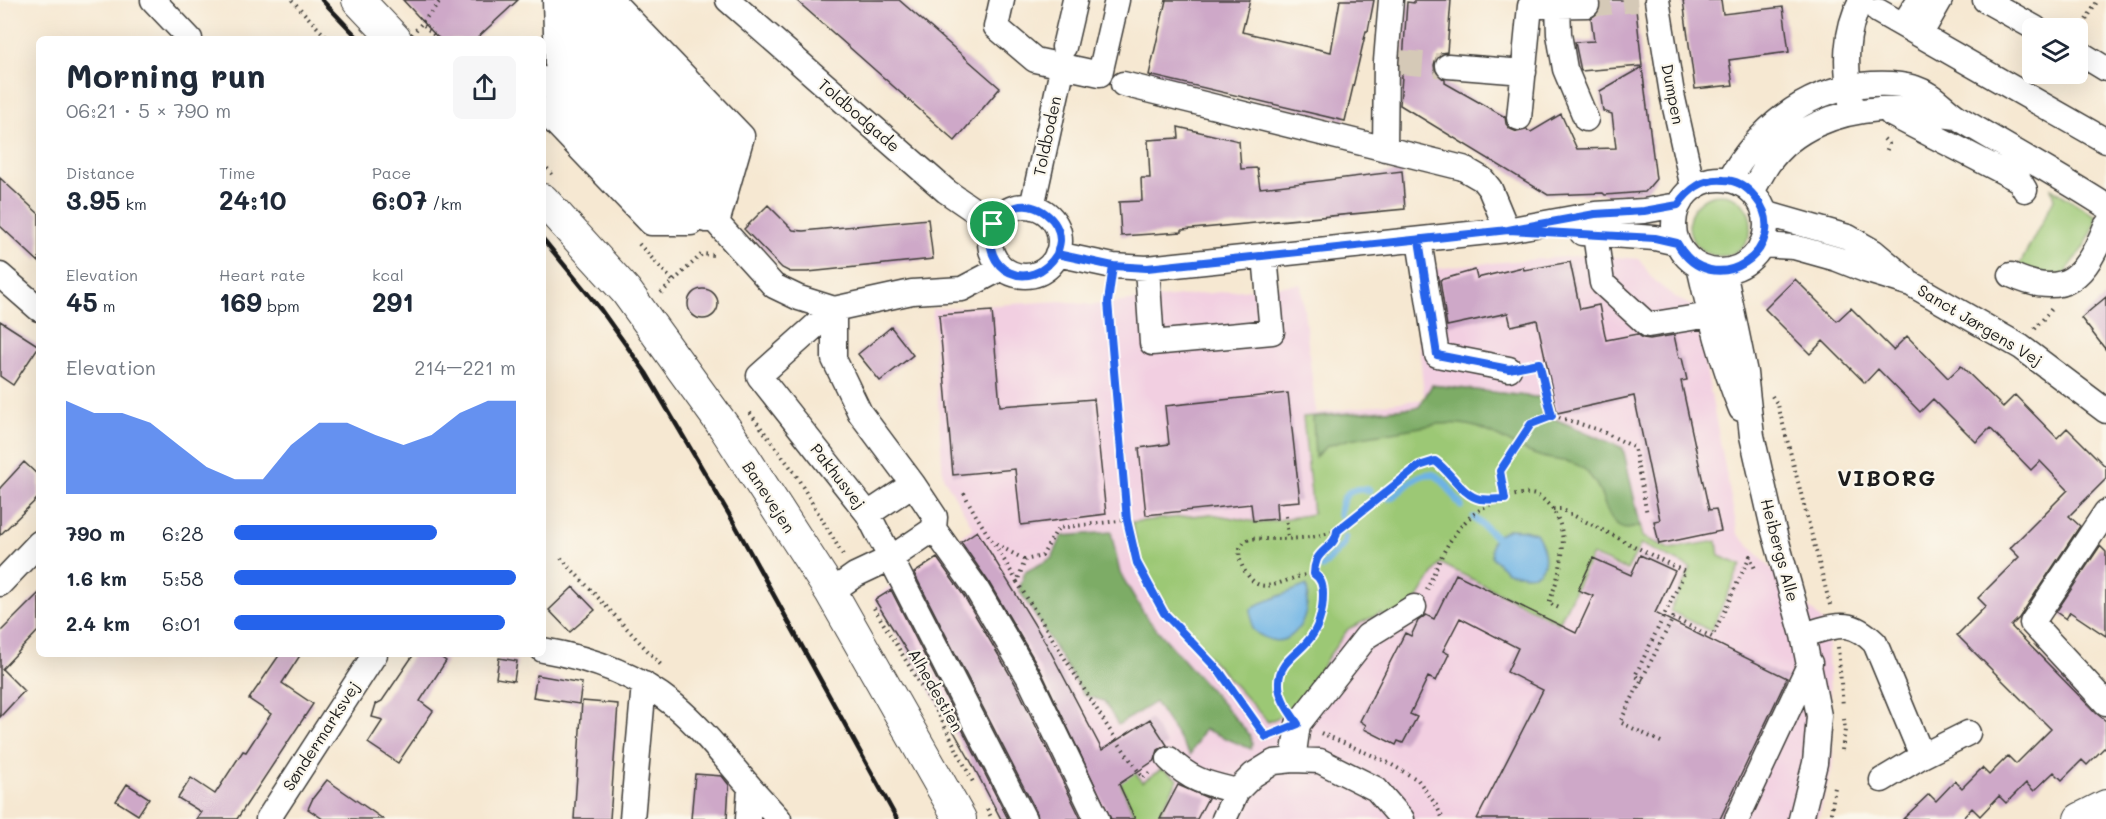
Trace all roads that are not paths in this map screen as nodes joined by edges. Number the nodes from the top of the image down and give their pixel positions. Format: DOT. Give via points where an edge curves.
graph roads {
  1 [pos="153,0"];
  2 [pos="358,0"];
  3 [pos="556,0"];
  4 [pos="564,0"];
  5 [pos="584,0"];
  6 [pos="728,0"];
  7 [pos="1002,0"];
  8 [pos="1075,0"];
  9 [pos="1117,0"];
  10 [pos="1390,0"];
  11 [pos="1637,0"];
  12 [pos="1643,0"];
  13 [pos="1657,0"];
  14 [pos="1918,0"];
  15 [pos="1940,0"];
  16 [pos="1985,0"];
  17 [pos="1558,5"];
  18 [pos="1587,5"];
  19 [pos="1869,5"];
  20 [pos="2022,21"];
  21 [pos="1912,30"];
  22 [pos="187,36"];
  23 [pos="392,36"];
  24 [pos="543,36"];
  25 [pos="546,53"];
  26 [pos="1063,56"];
  27 [pos="2088,58"];
  28 [pos="1448,66"];
  29 [pos="2106,69"];
  30 [pos="1524,72"];
  31 [pos="546,82"];
  32 [pos="1123,84"];
  33 [pos="1849,86"];
  34 [pos="1881,109"];
  35 [pos="546,113"];
  36 [pos="1853,113"];
  37 [pos="1957,117"];
  38 [pos="1519,118"];
  39 [pos="1586,119"];
  40 [pos="2106,141"];
  41 [pos="1385,149"];
  42 [pos="1729,180"];
  43 [pos="2025,190"];
  44 [pos="1752,192"];
  45 [pos="1686,196"];
  46 [pos="546,203"];
  47 [pos="2106,206"];
  48 [pos="1032,207"];
  49 [pos="1764,213"];
  50 [pos="717,223"];
  51 [pos="993,224"];
  52 [pos="2106,226"];
  53 [pos="1508,230"];
  54 [pos="1595,234"];
  55 [pos="1419,240"];
  56 [pos="1677,243"];
  57 [pos="1761,246"];
  58 [pos="1057,254"];
  59 [pos="1265,256"];
  60 [pos="1699,266"];
  61 [pos="1002,268"];
  62 [pos="1147,268"];
  63 [pos="1724,271"];
  64 [pos="0,275"];
  65 [pos="2011,275"];
  66 [pos="1911,284"];
  67 [pos="36,306"];
  68 [pos="834,309"];
  69 [pos="1710,315"];
  70 [pos="1509,369"];
  71 [pos="2106,411"];
  72 [pos="1752,436"];
  73 [pos="913,484"];
  74 [pos="2106,512"];
  75 [pos="868,514"];
  76 [pos="934,529"];
  77 [pos="36,546"];
  78 [pos="891,558"];
  79 [pos="0,584"];
  80 [pos="843,584"];
  81 [pos="1414,606"];
  82 [pos="1803,635"];
  83 [pos="546,650"];
  84 [pos="373,657"];
  85 [pos="1810,663"];
  86 [pos="644,684"];
  87 [pos="2106,703"];
  88 [pos="1817,731"];
  89 [pos="1968,733"];
  90 [pos="1922,756"];
  91 [pos="1169,759"];
  92 [pos="1766,759"];
  93 [pos="1283,761"];
  94 [pos="1882,780"];
  95 [pos="750,787"];
  96 [pos="1237,791"];
  97 [pos="2106,806"];
  98 [pos="973,814"];
  99 [pos="268,819"];
  100 [pos="632,819"];
  101 [pos="748,819"];
  102 [pos="779,819"];
  103 [pos="1024,819"];
  104 [pos="1097,819"];
  105 [pos="1224,819"];
  106 [pos="1402,819"];
  107 [pos="1737,819"];
  108 [pos="1801,819"];
  109 [pos="2080,819"];
  1 -- 22 [label="street"];
  2 -- 23 [label="main road"];
  3 -- 24 [label="street"];
  3 -- 25 [label="street"];
  3 -- 50 [label="street" via="711,165"];
  3 -- 50 [label="street, Pakhusvej" via="557,63 681,194"];
  4 -- 50 [label="street" via="602,20 727,151"];
  5 -- 50 [label="street" via="617,6 742,136"];
  6 -- 51 [label="street, Toldbodgade" via="946,191"];
  7 -- 26 [label="street" via="996,27 1035,60"];
  8 -- 26 [label="street, Toldboden"];
  9 -- 26 [label="street" via="1100,74"];
  10 -- 41 [label="street" via="1393,62"];
  11 -- 12 [label="street"];
  13 -- 45 [label="street, Dumpen"];
  14 -- 21 [label="street"];
  15 -- 21 [label="street"];
  16 -- 20 [label="street"];
  17 -- 18 [label="street"];
  17 -- 30 [label="street" via="1530,6"];
  17 -- 39 [label="street" via="1565,69"];
  19 -- 21 [label="street"];
  19 -- 33 [label="street" via="1852,16 1846,60"];
  21 -- 40 [label="street"];
  26 -- 48 [label="street, Toldboden"];
  27 -- 29 [label="street"];
  28 -- 30 [label="street"];
  30 -- 38 [label="street"];
  31 -- 50 [label="street" via="666,208"];
  32 -- 41 [label="street"];
  33 -- 36 [label="street"];
  33 -- 37 [label="street" via="1887,84 1914,88 1932,95"];
  33 -- 42 [label="street" via="1791,110 1771,126"];
  34 -- 36 [label="street"];
  34 -- 37 [label="street"];
  34 -- 43 [label="street" via="2019,180"];
  35 -- 50 [label="street" via="651,223"];
  36 -- 44 [label="street" via="1829,118 1785,144"];
  37 -- 47 [label="street"];
  41 -- 53 [label="street" via="1463,168 1482,179"];
  42 -- 44 [label="street"];
  42 -- 45 [label="street" via="1704,182"];
  44 -- 49 [label="street"];
  45 -- 53 [label="street" via="1644,211 1595,214"];
  45 -- 56 [label="street" via="1674,218"];
  46 -- 80 [label="main road, Banevejen" via="626,291"];
  48 -- 51 [label="street" via="1017,206"];
  48 -- 58 [label="street" via="1046,213 1056,225 1060,239"];
  49 -- 57 [label="street"];
  49 -- 66 [label="street, Sanct Jørgens Vej" via="1848,237 1874,252"];
  50 -- 68 [label="street, Pakhusvej" via="774,286"];
  51 -- 61 [label="street" via="990,248"];
  52 -- 65 [label="street" via="2096,252 2083,270 2064,282 2026,282"];
  53 -- 54 [label="street"];
  53 -- 55 [label="street"];
  54 -- 56 [label="street"];
  54 -- 69 [label="street" via="1602,283 1648,325"];
  55 -- 59 [label="street"];
  55 -- 70 [label="street" via="1437,355"];
  56 -- 60 [label="street" via="1682,253"];
  57 -- 63 [label="street" via="1746,263"];
  57 -- 66 [label="street, Sanct Jørgens Vej" via="1794,247"];
  58 -- 61 [label="street" via="1040,273 1014,275"];
  58 -- 62 [label="street" via="1113,266"];
  59 -- 62 [label="street"];
  59 -- 62 [label="street" via="1272,332 1152,343"];
  60 -- 63 [label="street"];
  60 -- 69 [label="street, Heibergs Alle"];
  61 -- 68 [label="street, Pakhusvej" via="962,289 912,292"];
  63 -- 72 [label="street, Heibergs Alle" via="1745,373"];
  64 -- 67 [label="street"];
  66 -- 71 [label="street, Sanct Jørgens Vej" via="2021,346"];
  68 -- 73 [label="street" via="834,360 860,412"];
  68 -- 75 [label="street, Pakhusvej" via="759,376"];
  69 -- 72 [label="street, Heibergs Alle" via="1727,375"];
  72 -- 82 [label="street, Heibergs Alle"];
  73 -- 75 [label="street, Pakhusvej"];
  73 -- 76 [label="street" via="935,517"];
  74 -- 87 [label="street" via="2032,622"];
  75 -- 78 [label="street"];
  76 -- 78 [label="street"];
  76 -- 104 [label="street" via="976,588 1029,678"];
  77 -- 79 [label="street"];
  78 -- 80 [label="street"];
  78 -- 103 [label="street"];
  80 -- 98 [label="main road, Banevejen"];
  81 -- 93 [label="street" via="1367,636 1298,724"];
  82 -- 85 [label="street, Heibergs Alle"];
  82 -- 90 [label="street" via="1852,626 1875,643"];
  83 -- 86 [label="street" via="605,665"];
  84 -- 99 [label="street, Søndermarksvej"];
  85 -- 88 [label="street, Heibergs Alle" via="1819,716"];
  85 -- 92 [label="street"];
  86 -- 95 [label="street" via="694,724"];
  86 -- 100 [label="street"];
  88 -- 92 [label="street" via="1795,736"];
  88 -- 108 [label="street, Heibergs Alle" via="1815,762"];
  89 -- 90 [label="street"];
  90 -- 94 [label="street"];
  91 -- 96 [label="street" via="1191,777"];
  92 -- 107 [label="street"];
  93 -- 96 [label="street" via="1253,775"];
  93 -- 106 [label="street" via="1320,761 1376,789"];
  95 -- 101 [label="street"];
  95 -- 102 [label="street"];
  96 -- 105 [label="street"];
  97 -- 109 [label="main road"];
}
